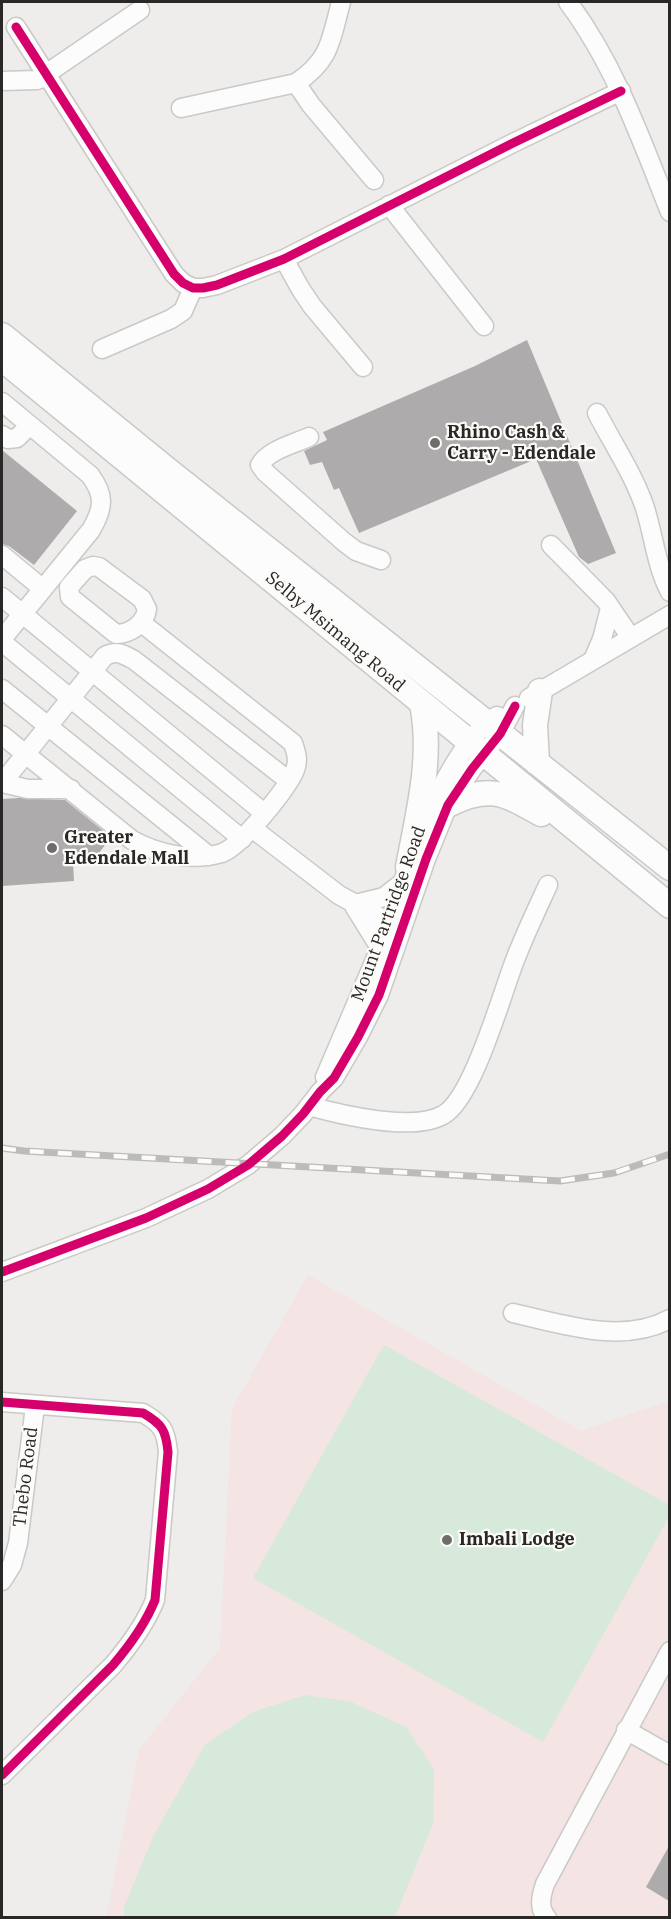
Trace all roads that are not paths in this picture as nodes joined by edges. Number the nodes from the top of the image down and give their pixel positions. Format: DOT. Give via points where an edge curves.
graph roads {
  1 [pos="341,2"];
  2 [pos="568,2"];
  3 [pos="140,10"];
  4 [pos="16,27"];
  5 [pos="47,75"];
  6 [pos="2,81"];
  7 [pos="296,83"];
  8 [pos="621,91"];
  9 [pos="182,108"];
  10 [pos="374,180"];
  11 [pos="389,205"];
  12 [pos="669,212"];
  13 [pos="284,258"];
  14 [pos="193,288"];
  15 [pos="484,326"];
  16 [pos="2,335"];
  17 [pos="102,349"];
  18 [pos="2,359"];
  19 [pos="363,367"];
  20 [pos="2,402"];
  21 [pos="597,413"];
  22 [pos="29,426"];
  23 [pos="2,435"];
  24 [pos="309,437"];
  25 [pos="550,545"];
  26 [pos="2,555"];
  27 [pos="381,560"];
  28 [pos="43,589"];
  29 [pos="669,592"];
  30 [pos="2,597"];
  31 [pos="612,611"];
  32 [pos="22,614"];
  33 [pos="665,618"];
  34 [pos="148,628"];
  35 [pos="631,638"];
  36 [pos="2,641"];
  37 [pos="593,660"];
  38 [pos="92,672"];
  39 [pos="2,689"];
  40 [pos="540,692"];
  41 [pos="70,700"];
  42 [pos="422,704"];
  43 [pos="48,727"];
  44 [pos="493,728"];
  45 [pos="2,735"];
  46 [pos="478,748"];
  47 [pos="26,755"];
  48 [pos="537,763"];
  49 [pos="289,781"];
  50 [pos="2,783"];
  51 [pos="71,789"];
  52 [pos="448,805"];
  53 [pos="264,813"];
  54 [pos="247,834"];
  55 [pos="585,838"];
  56 [pos="209,856"];
  57 [pos="669,868"];
  58 [pos="406,874"];
  59 [pos="548,885"];
  60 [pos="353,903"];
  61 [pos="669,906"];
  62 [pos="396,926"];
  63 [pos="380,948"];
  64 [pos="315,1099"];
  65 [pos="2,1272"];
  66 [pos="513,1313"];
  67 [pos="669,1319"];
  68 [pos="2,1402"];
  69 [pos="35,1406"];
  70 [pos="9,1551"];
  71 [pos="2,1581"];
  72 [pos="669,1651"];
  73 [pos="626,1730"];
  74 [pos="669,1755"];
  75 [pos="2,1775"];
  76 [pos="547,1917"];
  1 -- 7 [label="street" via="327,52 319,65"];
  2 -- 8 [label="street" via="588,29"];
  3 -- 5 [label="street"];
  4 -- 5 [label="street"];
  5 -- 6 [label="street" via="37,81"];
  5 -- 14 [label="street" via="174,274"];
  7 -- 9 [label="street"];
  7 -- 10 [label="street"];
  8 -- 11 [label="street"];
  8 -- 12 [label="street"];
  11 -- 13 [label="street"];
  11 -- 15 [label="street"];
  13 -- 14 [label="street" via="217,285"];
  13 -- 19 [label="street" via="312,306"];
  14 -- 17 [label="street" via="183,311"];
  16 -- 44 [label="main road, Selby Msimang Road"];
  18 -- 42 [label="main road, Selby Msimang Road"];
  20 -- 22 [label="street"];
  21 -- 29 [label="street" via="645,509 656,558"];
  22 -- 23 [label="street" via="17,438"];
  22 -- 28 [label="street" via="90,475 102,498 91,530"];
  24 -- 27 [label="street" via="271,454 260,465 344,543"];
  25 -- 31 [label="street"];
  26 -- 28 [label="street"];
  28 -- 32 [label="street"];
  30 -- 32 [label="street"];
  31 -- 33 [label="street" via="638,620"];
  31 -- 35 [label="street"];
  31 -- 37 [label="street"];
  32 -- 36 [label="street"];
  32 -- 38 [label="street"];
  33 -- 35 [label="street, Mount Partridge Road"];
  34 -- 49 [label="street" via="292,743 297,756"];
  35 -- 37 [label="street, Mount Partridge Road"];
  36 -- 41 [label="street"];
  37 -- 40 [label="street, Mount Partridge Road"];
  38 -- 41 [label="street"];
  38 -- 49 [label="street" via="114,643 120,652"];
  38 -- 53 [label="street"];
  39 -- 43 [label="street"];
  40 -- 44 [label="street, Mount Partridge Road" via="515,706"];
  40 -- 48 [label="main road" via="535,725"];
  41 -- 43 [label="street"];
  41 -- 54 [label="street"];
  42 -- 46 [label="main road, Selby Msimang Road"];
  42 -- 58 [label="main road" via="427,727 426,759"];
  43 -- 47 [label="street"];
  43 -- 56 [label="street"];
  44 -- 46 [label="street, Mount Partridge Road"];
  44 -- 48 [label="main road, Selby Msimang Road"];
  45 -- 47 [label="street"];
  46 -- 52 [label="street, Mount Partridge Road" via="472,769"];
  46 -- 55 [label="main road, Selby Msimang Road"];
  46 -- 58 [label="street, Mount Partridge Road" via="436,795"];
  47 -- 50 [label="street"];
  47 -- 51 [label="street"];
  48 -- 57 [label="main road, Selby Msimang Road"];
  49 -- 53 [label="street"];
  50 -- 51 [label="street" via="28,789"];
  51 -- 56 [label="street" via="132,840 150,850"];
  52 -- 55 [label="main road" via="478,792 500,794"];
  52 -- 62 [label="street, Mount Partridge Road"];
  53 -- 54 [label="street"];
  54 -- 56 [label="street" via="225,852"];
  54 -- 60 [label="street"];
  55 -- 61 [label="main road, Selby Msimang Road"];
  58 -- 60 [label="street" via="384,897"];
  58 -- 62 [label="street, Mount Partridge Road"];
  59 -- 64 [label="street" via="514,961 470,1081 445,1114 418,1121 341,1115"];
  60 -- 62 [label="street"];
  60 -- 63 [label="street"];
  62 -- 63 [label="street, Mount Partridge Road"];
  62 -- 64 [label="street, Mount Partridge Road" via="379,995 369,1017 334,1078"];
  63 -- 64 [label="street, Mount Partridge Road"];
  64 -- 65 [label="street, Mount Partridge Road" via="264,1152 208,1189 146,1218"];
  66 -- 67 [label="street" via="563,1325 623,1332 645,1330"];
  68 -- 69 [label="street"];
  69 -- 70 [label="street, Thebo Road"];
  69 -- 75 [label="street" via="143,1413 161,1426 168,1452 160,1545 155,1600 129,1647"];
  70 -- 71 [label="street, Thebo Road" via="12,1565"];
  72 -- 73 [label="street"];
  73 -- 74 [label="street"];
  73 -- 76 [label="street" via="545,1884 541,1906"];
}
